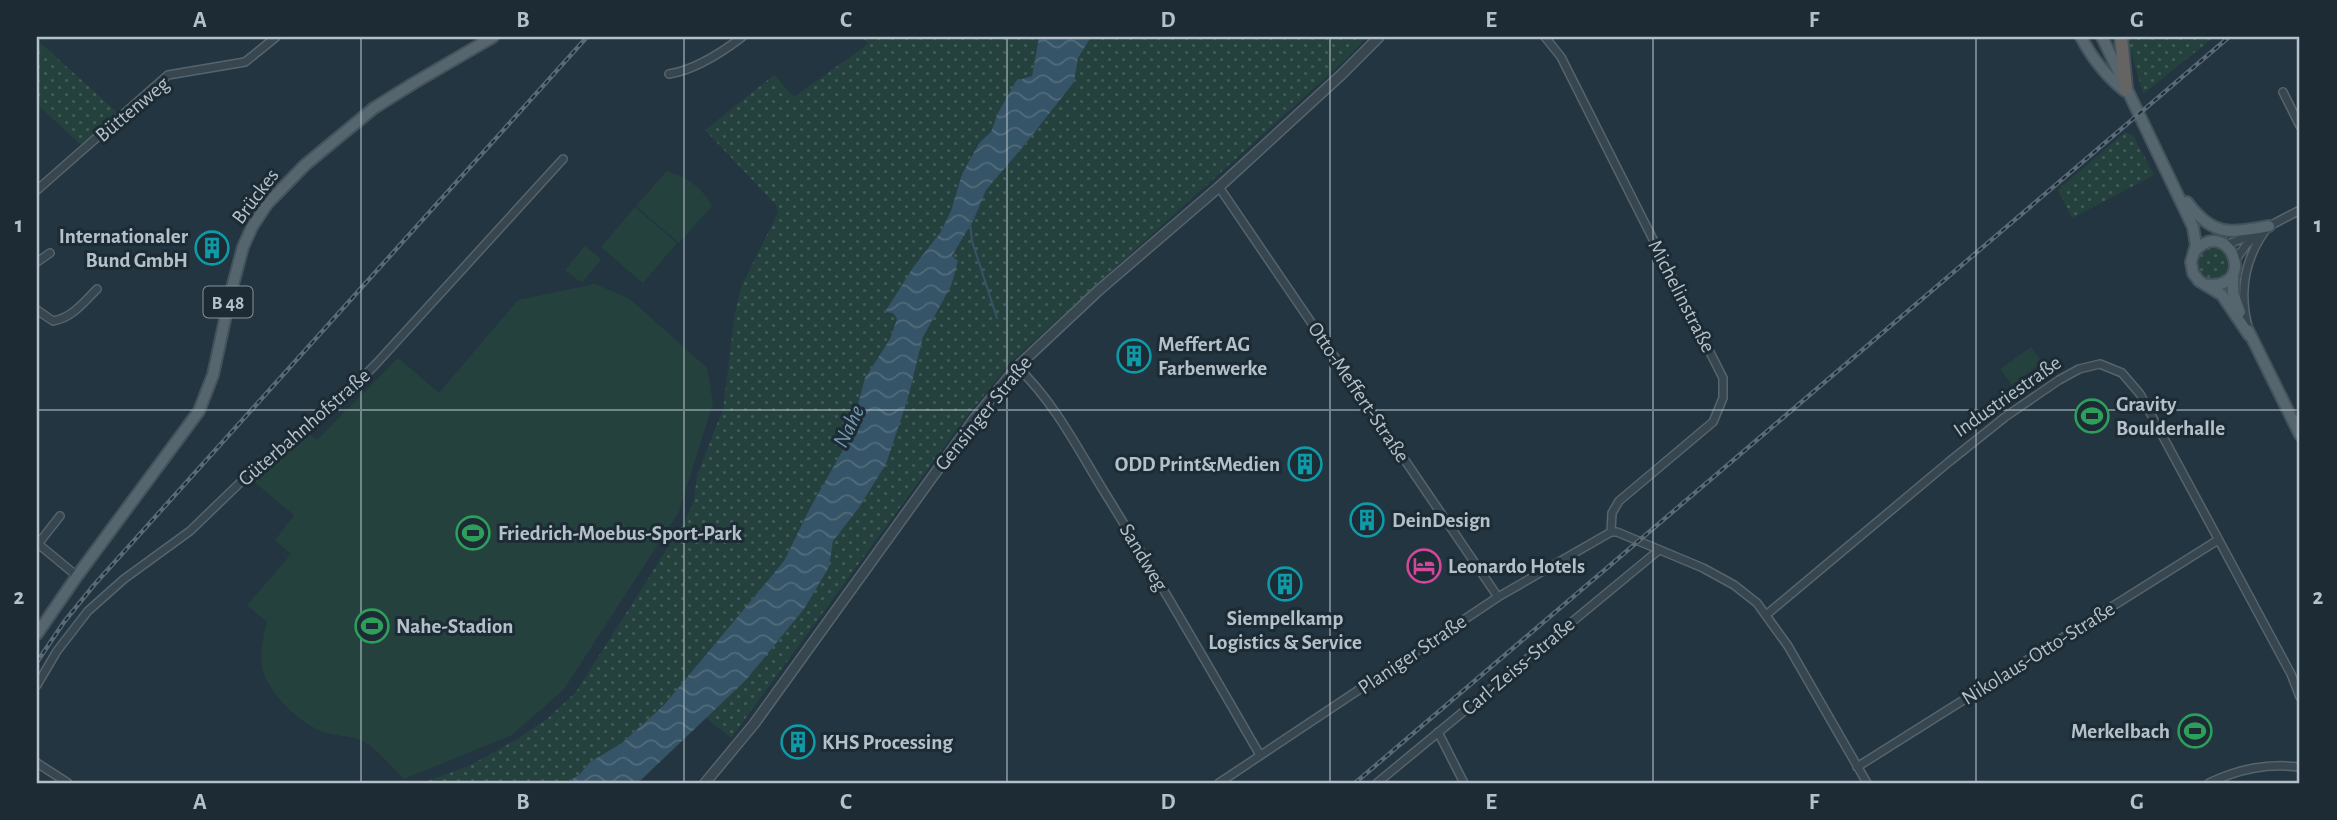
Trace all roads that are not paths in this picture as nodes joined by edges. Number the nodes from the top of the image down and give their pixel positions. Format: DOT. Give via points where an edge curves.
graph roads {
  1 [pos="276,37"];
  2 [pos="493,37"];
  3 [pos="742,37"];
  4 [pos="1378,37"];
  5 [pos="1545,37"];
  6 [pos="2081,37"];
  7 [pos="2102,37"];
  8 [pos="2121,37"];
  9 [pos="669,74"];
  10 [pos="2127,91"];
  11 [pos="2283,92"];
  12 [pos="2300,125"];
  13 [pos="563,159"];
  14 [pos="2173,184"];
  15 [pos="1219,187"];
  16 [pos="37,190"];
  17 [pos="2181,201"];
  18 [pos="2300,210"];
  19 [pos="2269,226"];
  20 [pos="2220,243"];
  21 [pos="2194,252"];
  22 [pos="50,253"];
  23 [pos="2235,261"];
  24 [pos="37,262"];
  25 [pos="2233,274"];
  26 [pos="2209,285"];
  27 [pos="97,289"];
  28 [pos="37,310"];
  29 [pos="2249,335"];
  30 [pos="1017,367"];
  31 [pos="2300,435"];
  32 [pos="60,516"];
  33 [pos="1611,531"];
  34 [pos="2218,540"];
  35 [pos="38,544"];
  36 [pos="1659,550"];
  37 [pos="77,576"];
  38 [pos="1498,597"];
  39 [pos="1766,615"];
  40 [pos="37,634"];
  41 [pos="37,685"];
  42 [pos="2300,697"];
  43 [pos="1438,732"];
  44 [pos="1260,755"];
  45 [pos="37,763"];
  46 [pos="1857,766"];
  47 [pos="2300,766"];
  48 [pos="68,783"];
  49 [pos="705,783"];
  50 [pos="1219,783"];
  51 [pos="1377,783"];
  52 [pos="1464,783"];
  53 [pos="1867,783"];
  54 [pos="2209,783"];
  1 -- 16 [label="street, Büttenweg" via="245,62 168,75"];
  2 -- 37 [label="main road, Brückes / B 48" via="374,108 305,165 267,204 243,247 213,375 199,411"];
  3 -- 9 [label="street" via="685,71"];
  4 -- 15 [label="street, Gensinger Straße"];
  5 -- 33 [label="street, Michelinstraße" via="1561,57 1723,378 1723,398 1713,422 1619,501 1612,513"];
  6 -- 10 [label="main road" via="2108,76"];
  7 -- 10 [label="main road"];
  8 -- 10 [label="highway"];
  10 -- 14 [label="main road"];
  11 -- 12 [label="street"];
  13 -- 41 [label="street, Güterbahnhofstraße" via="337,403 246,477 190,531 88,611"];
  14 -- 17 [label="main road"];
  14 -- 19 [label="main road" via="2213,228 2234,232"];
  15 -- 30 [label="street, Gensinger Straße"];
  15 -- 38 [label="street, Otto-Meffert-Straße"];
  17 -- 20 [label="main road" via="2201,230"];
  17 -- 21 [label="main road" via="2194,234"];
  17 -- 29 [label="main road" via="2179,211 2192,241 2186,263 2189,275"];
  18 -- 19 [label="street"];
  19 -- 20 [label="street"];
  19 -- 23 [label="street"];
  19 -- 29 [label="street" via="2248,262 2244,306"];
  20 -- 21 [label="main road" via="2201,245"];
  20 -- 23 [label="main road"];
  21 -- 26 [label="main road" via="2193,272"];
  22 -- 24 [label="street"];
  23 -- 25 [label="main road"];
  25 -- 26 [label="main road" via="2223,284"];
  25 -- 29 [label="main road" via="2235,300"];
  26 -- 29 [label="main road"];
  27 -- 28 [label="street" via="60,320 53,321"];
  29 -- 31 [label="main road"];
  30 -- 44 [label="street, Sandweg" via="1056,415 1098,481"];
  30 -- 49 [label="street, Gensinger Straße" via="754,724"];
  32 -- 35 [label="street"];
  33 -- 36 [label="street"];
  33 -- 38 [label="street, Planiger Straße"];
  34 -- 39 [label="street, Industriestraße" via="2140,394 2122,373 2100,364 2079,369 2005,417"];
  34 -- 42 [label="street, Industriestraße"];
  34 -- 46 [label="street, Nikolaus-Otto-Straße"];
  35 -- 37 [label="street"];
  36 -- 39 [label="street" via="1734,585"];
  36 -- 43 [label="street, Carl-Zeiss-Straße"];
  37 -- 40 [label="main road, Brückes / B 48"];
  38 -- 44 [label="street, Planiger Straße"];
  39 -- 46 [label="street"];
  43 -- 51 [label="street, Carl-Zeiss-Straße"];
  43 -- 52 [label="street"];
  44 -- 50 [label="street, Planiger Straße"];
  45 -- 48 [label="street"];
  46 -- 53 [label="street"];
  47 -- 54 [label="street" via="2251,767"];
}
